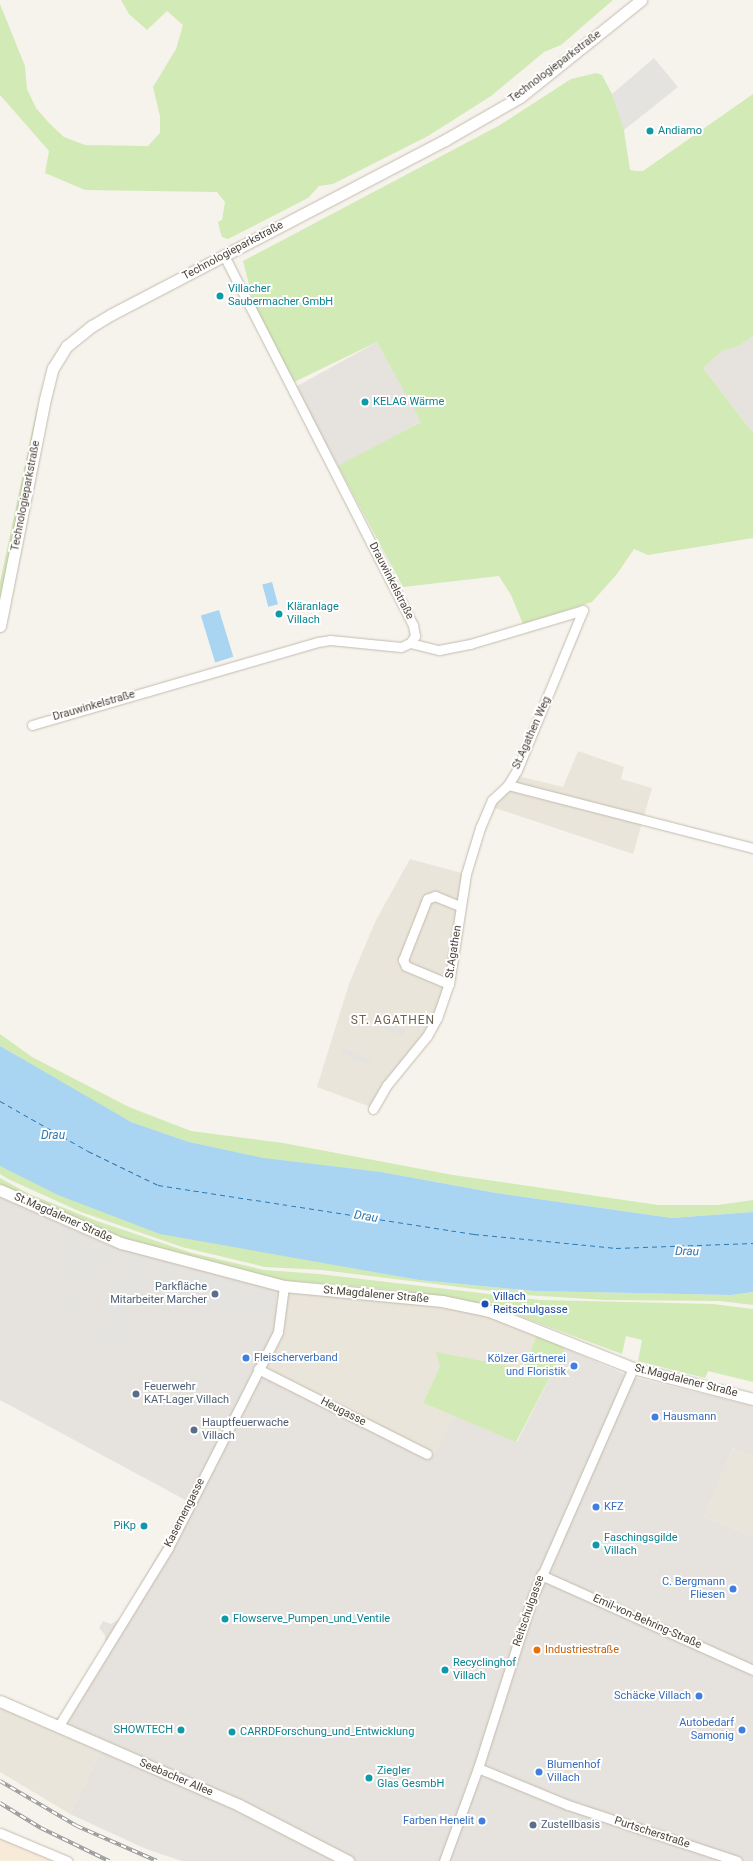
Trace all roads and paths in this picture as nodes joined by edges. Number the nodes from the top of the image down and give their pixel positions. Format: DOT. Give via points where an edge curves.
graph roads {
  1 [pos="641,0"];
  2 [pos="224,256"];
  3 [pos="0,626"];
  4 [pos="410,643"];
  5 [pos="32,725"];
  6 [pos="508,785"];
  7 [pos="753,848"];
  8 [pos="460,906"];
  9 [pos="449,984"];
  10 [pos="373,1109"];
  11 [pos="0,1190"];
  12 [pos="284,1286"];
  13 [pos="633,1368"];
  14 [pos="258,1369"];
  15 [pos="753,1399"];
  16 [pos="427,1454"];
  17 [pos="541,1575"];
  18 [pos="753,1670"];
  19 [pos="0,1701"];
  20 [pos="58,1728"];
  21 [pos="478,1768"];
  22 [pos="0,1832"];
  23 [pos="67,1861"];
  24 [pos="348,1861"];
  25 [pos="444,1861"];
  26 [pos="737,1861"];
  1 -- 2 [label="street, Technologieparkstraße" via="520,97 445,140"];
  2 -- 3 [label="street, Technologieparkstraße" via="92,326 78,336 60,356 45,399"];
  2 -- 4 [label="street, Drauwinkelstraße" via="413,625 415,636"];
  4 -- 5 [label="street, Drauwinkelstraße" via="401,647 388,647 330,640 318,642"];
  4 -- 6 [label="street, St.Agathen Weg" via="439,650 470,644 583,610 539,719"];
  6 -- 7 [label="street"];
  6 -- 8 [label="street, St.Agathen" via="492,800 480,828"];
  8 -- 9 [label="street, St.Agathen"];
  8 -- 9 [label="street" via="435,896 427,899 402,960 406,966"];
  9 -- 10 [label="street, St.Agathen" via="428,1036 387,1085"];
  11 -- 12 [label="street, St.Magdalener Straße" via="111,1240"];
  12 -- 13 [label="street, St.Magdalener Straße" via="442,1301 489,1311"];
  12 -- 14 [label="street, Kasernengasse" via="279,1327"];
  13 -- 15 [label="street, St.Magdalener Straße"];
  13 -- 17 [label="street, Reitschulgasse"];
  14 -- 16 [label="street, Heugasse"];
  14 -- 20 [label="street, Kasernengasse" via="168,1548"];
  17 -- 18 [label="street, Emil-von-Behring-Straße"];
  17 -- 21 [label="street, Reitschulgasse"];
  19 -- 20 [label="street, Seebacher Allee"];
  20 -- 24 [label="street, Seebacher Allee" via="239,1805"];
  21 -- 25 [label="street, Reitschulgasse"];
  21 -- 26 [label="street, Purtscherstraße" via="568,1805"];
  22 -- 23 [label="street"];
}
